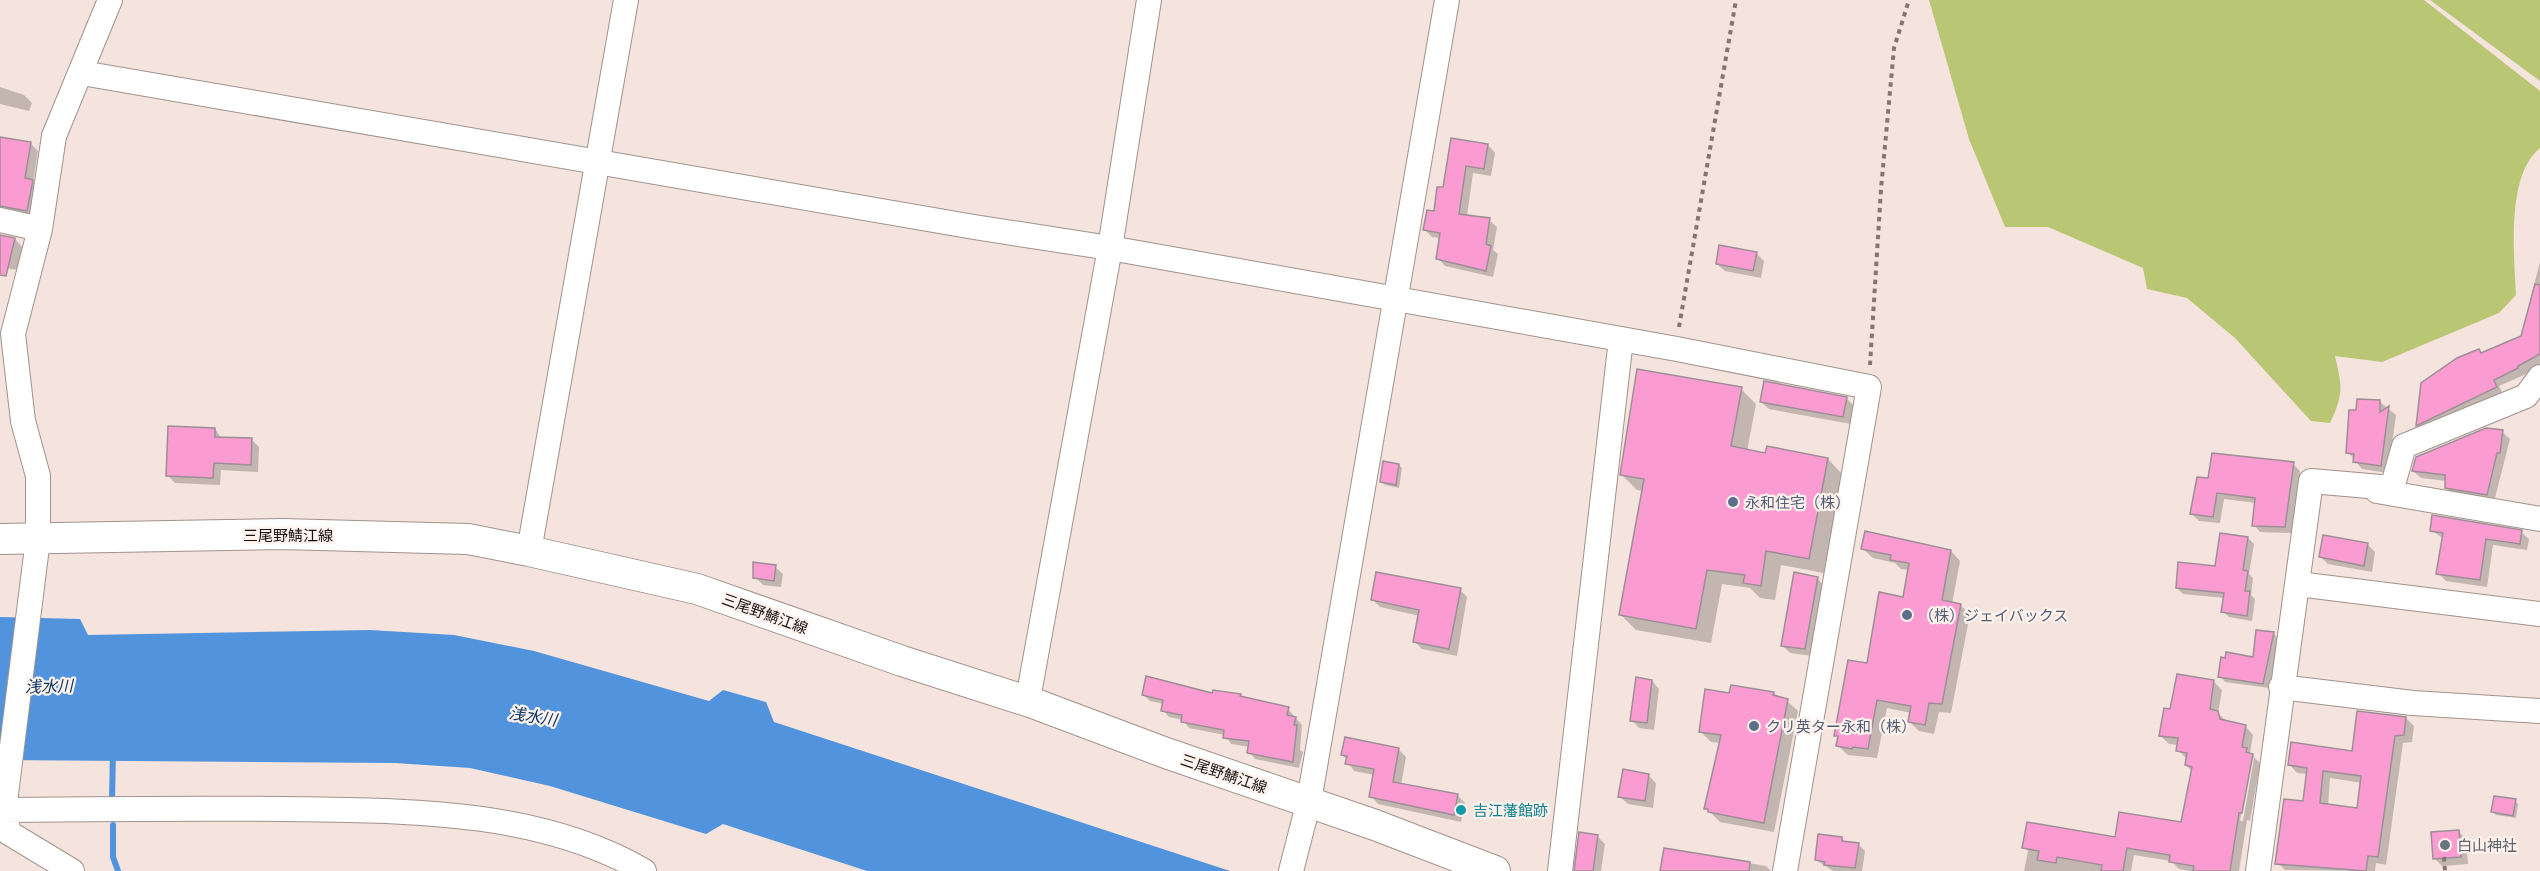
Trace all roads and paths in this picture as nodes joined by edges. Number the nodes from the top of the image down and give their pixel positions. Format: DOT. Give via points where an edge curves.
graph roads {
  1 [pos="110,0"];
  2 [pos="626,0"];
  3 [pos="1149,0"];
  4 [pos="1447,0"];
  5 [pos="1736,0"];
  6 [pos="1910,0"];
  7 [pos="82,73"];
  8 [pos="597,163"];
  9 [pos="0,220"];
  10 [pos="39,229"];
  11 [pos="1110,248"];
  12 [pos="1396,301"];
  13 [pos="1621,339"];
  14 [pos="1675,349"];
  15 [pos="2540,377"];
  16 [pos="1869,387"];
  17 [pos="2311,481"];
  18 [pos="2540,519"];
  19 [pos="0,539"];
  20 [pos="529,551"];
  21 [pos="36,553"];
  22 [pos="2298,584"];
  23 [pos="2540,614"];
  24 [pos="2281,687"];
  25 [pos="1033,703"];
  26 [pos="2540,711"];
  27 [pos="1309,801"];
  28 [pos="3,805"];
  29 [pos="2444,857"];
  30 [pos="614,863"];
  31 [pos="72,871"];
  32 [pos="644,871"];
  33 [pos="1291,871"];
  34 [pos="1495,871"];
  35 [pos="1560,871"];
  36 [pos="1785,871"];
  37 [pos="2258,871"];
  38 [pos="2445,871"];
  1 -- 7 [label="street"];
  2 -- 8 [label="street"];
  3 -- 11 [label="street"];
  4 -- 12 [label="street"];
  5 -- 14 [label="path"];
  6 -- 16 [label="path" via="1894,48"];
  7 -- 8 [label="street"];
  7 -- 10 [label="street" via="54,136"];
  8 -- 11 [label="street"];
  8 -- 20 [label="street"];
  9 -- 10 [label="street"];
  10 -- 21 [label="street" via="14,334 23,421 38,476"];
  11 -- 12 [label="street"];
  11 -- 25 [label="street" via="1028,699"];
  12 -- 13 [label="street"];
  12 -- 27 [label="street"];
  13 -- 14 [label="street"];
  13 -- 35 [label="street"];
  14 -- 16 [label="street"];
  15 -- 17 [label="street" via="2526,396 2404,446 2392,488"];
  16 -- 36 [label="street"];
  17 -- 18 [label="street"];
  17 -- 22 [label="street"];
  19 -- 21 [label="main road, 三尾野鯖江線"];
  20 -- 21 [label="main road, 三尾野鯖江線" via="468,539 282,534"];
  20 -- 25 [label="main road, 三尾野鯖江線" via="697,589"];
  21 -- 28 [label="street"];
  22 -- 23 [label="street"];
  22 -- 24 [label="street"];
  24 -- 26 [label="street" via="2413,703"];
  24 -- 37 [label="street"];
  25 -- 27 [label="main road, 三尾野鯖江線"];
  27 -- 33 [label="street"];
  27 -- 34 [label="main road, 三尾野鯖江線"];
  28 -- 30 [label="street" via="378,810 448,815 595,845"];
  28 -- 31 [label="street" via="9,833"];
  29 -- 38 [label="path"];
  30 -- 32 [label="street"];
}
